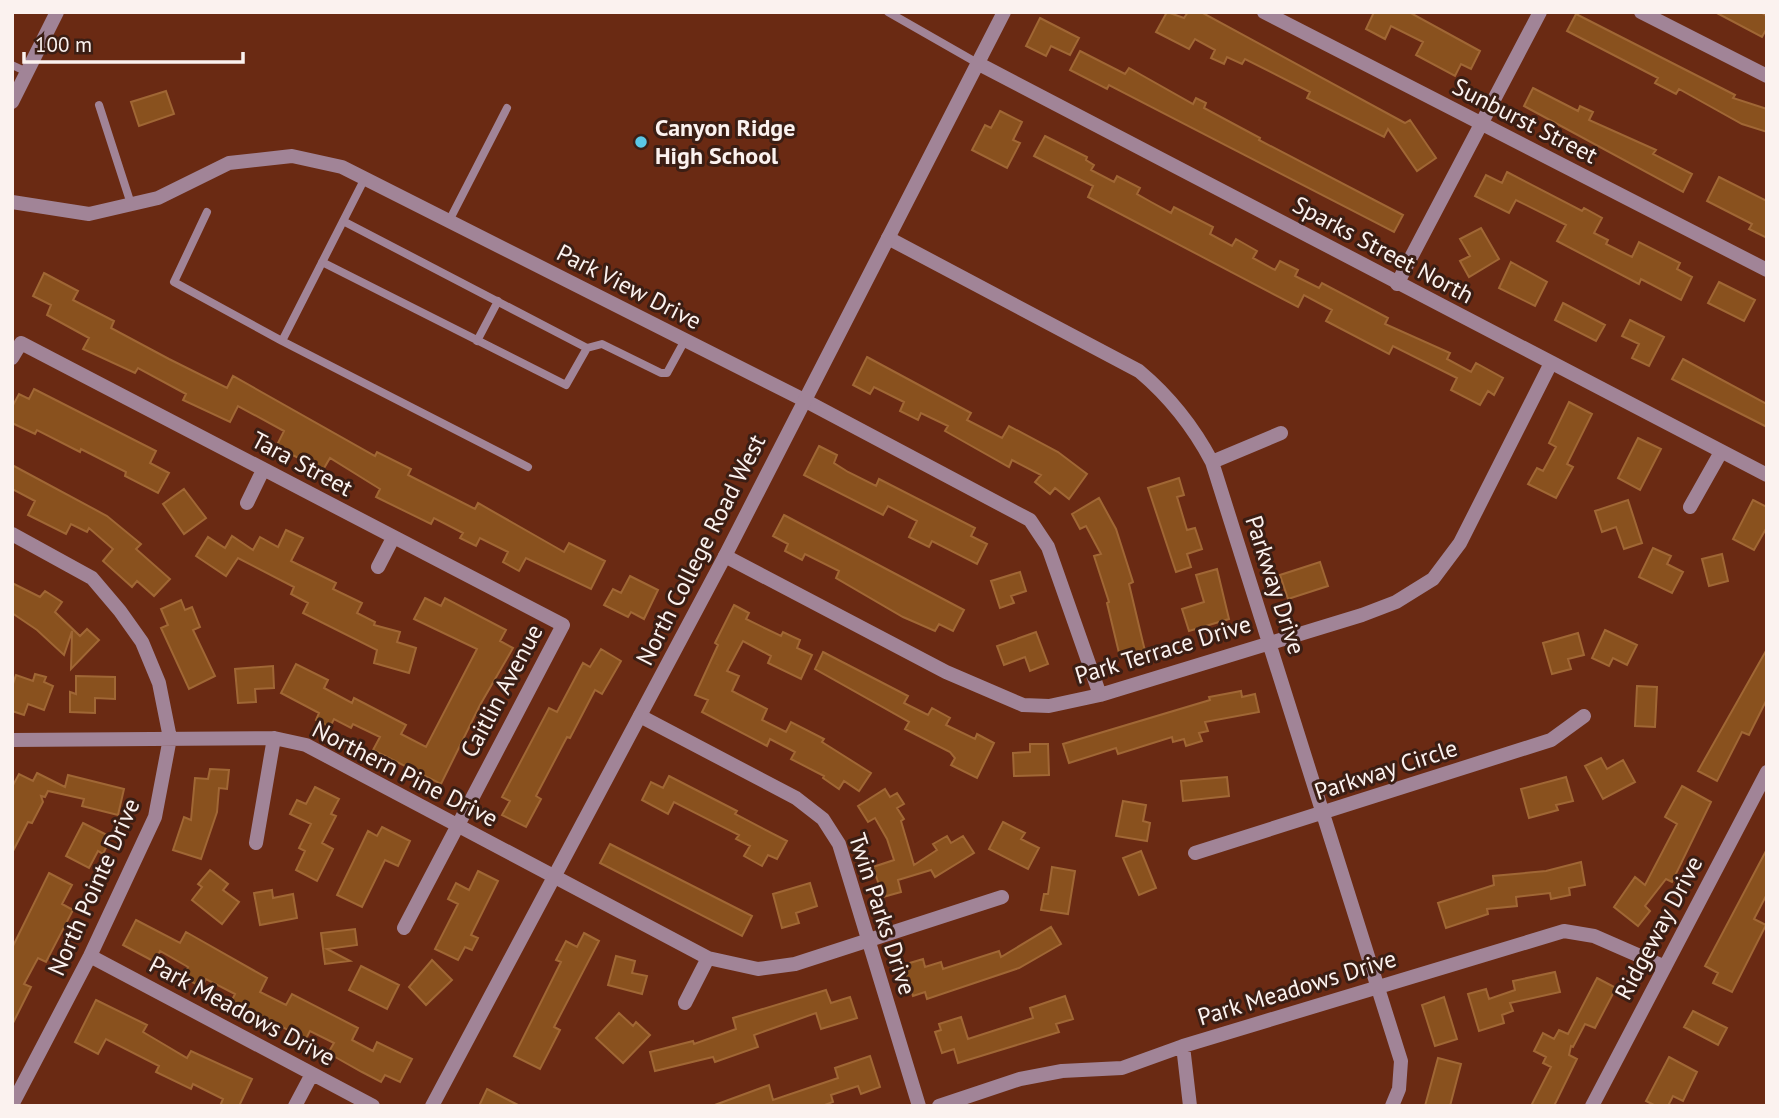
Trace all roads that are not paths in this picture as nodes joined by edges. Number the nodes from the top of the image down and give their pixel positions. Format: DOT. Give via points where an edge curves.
graph roads {
  1 [pos="57,12"];
  2 [pos="888,12"];
  3 [pos="1004,12"];
  4 [pos="1264,12"];
  5 [pos="1540,12"];
  6 [pos="1641,12"];
  7 [pos="979,64"];
  8 [pos="12,65"];
  9 [pos="27,72"];
  10 [pos="1767,76"];
  11 [pos="12,102"];
  12 [pos="99,105"];
  13 [pos="507,108"];
  14 [pos="1481,124"];
  15 [pos="365,178"];
  16 [pos="12,202"];
  17 [pos="131,204"];
  18 [pos="207,212"];
  19 [pos="343,221"];
  20 [pos="449,221"];
  21 [pos="888,238"];
  22 [pos="322,262"];
  23 [pos="1767,270"];
  24 [pos="1397,284"];
  25 [pos="498,301"];
  26 [pos="685,340"];
  27 [pos="282,341"];
  28 [pos="477,341"];
  29 [pos="587,348"];
  30 [pos="12,358"];
  31 [pos="1551,363"];
  32 [pos="804,400"];
  33 [pos="1281,433"];
  34 [pos="1721,452"];
  35 [pos="1212,462"];
  36 [pos="528,467"];
  37 [pos="263,470"];
  38 [pos="1767,475"];
  39 [pos="247,503"];
  40 [pos="1690,507"];
  41 [pos="12,534"];
  42 [pos="393,538"];
  43 [pos="725,556"];
  44 [pos="378,567"];
  45 [pos="563,625"];
  46 [pos="1270,642"];
  47 [pos="1100,695"];
  48 [pos="640,716"];
  49 [pos="1584,716"];
  50 [pos="170,738"];
  51 [pos="274,738"];
  52 [pos="12,740"];
  53 [pos="1767,772"];
  54 [pos="1323,815"];
  55 [pos="458,825"];
  56 [pos="256,843"];
  57 [pos="1195,853"];
  58 [pos="554,876"];
  59 [pos="1002,897"];
  60 [pos="404,928"];
  61 [pos="869,939"];
  62 [pos="90,956"];
  63 [pos="708,958"];
  64 [pos="1665,967"];
  65 [pos="1376,988"];
  66 [pos="685,1003"];
  67 [pos="1183,1046"];
  68 [pos="312,1074"];
  69 [pos="12,1105"];
  70 [pos="295,1106"];
  71 [pos="373,1106"];
  72 [pos="432,1106"];
  73 [pos="919,1106"];
  74 [pos="939,1106"];
  75 [pos="1190,1106"];
  76 [pos="1392,1106"];
  77 [pos="1592,1106"];
  1 -- 9 [label="street"];
  2 -- 7 [label="lane"];
  3 -- 7 [label="street, North College Road West"];
  4 -- 14 [label="street, Sunburst Street"];
  5 -- 14 [label="street"];
  6 -- 10 [label="street"];
  7 -- 21 [label="street, North College Road West"];
  7 -- 24 [label="street, Sparks Street North"];
  8 -- 9 [label="lane"];
  9 -- 11 [label="street"];
  12 -- 17 [label="lane"];
  13 -- 20 [label="lane"];
  14 -- 23 [label="street, Sunburst Street"];
  14 -- 24 [label="street"];
  15 -- 17 [label="street, Park View Drive" via="342,167 292,156 229,163 158,198"];
  15 -- 19 [label="lane"];
  15 -- 20 [label="street, Park View Drive"];
  16 -- 17 [label="street, Park View Drive" via="89,214"];
  18 -- 27 [label="lane" via="174,282"];
  19 -- 22 [label="lane"];
  19 -- 25 [label="lane"];
  20 -- 26 [label="street, Park View Drive"];
  21 -- 32 [label="street, North College Road West"];
  21 -- 35 [label="street, Parkway Drive" via="1139,371 1166,394 1198,435"];
  22 -- 27 [label="lane"];
  22 -- 28 [label="lane"];
  24 -- 31 [label="street, Sparks Street North"];
  25 -- 28 [label="lane"];
  25 -- 29 [label="lane"];
  26 -- 29 [label="lane" via="667,373 602,344"];
  26 -- 32 [label="street, Park View Drive"];
  27 -- 36 [label="lane"];
  28 -- 29 [label="lane" via="566,385"];
  30 -- 37 [label="street, Tara Street" via="21,342"];
  31 -- 34 [label="street, Sparks Street North"];
  31 -- 46 [label="street, Park Terrace Drive" via="1460,543 1433,579 1396,602"];
  32 -- 43 [label="street, North College Road West"];
  32 -- 47 [label="street, Park View Drive" via="1030,520 1048,547"];
  33 -- 35 [label="street"];
  34 -- 38 [label="street, Sparks Street North"];
  34 -- 40 [label="street"];
  35 -- 46 [label="street, Parkway Drive"];
  37 -- 39 [label="street"];
  37 -- 42 [label="street, Tara Street"];
  41 -- 50 [label="street, North Pointe Drive" via="92,578 120,611 142,642 159,683"];
  42 -- 44 [label="street"];
  42 -- 45 [label="street, Tara Street"];
  43 -- 47 [label="street, Park Terrace Drive" via="946,672 1023,705 1049,706"];
  43 -- 48 [label="street, North College Road West"];
  45 -- 55 [label="street, Caitlin Avenue"];
  46 -- 47 [label="street, Park Terrace Drive"];
  46 -- 54 [label="street, Parkway Drive"];
  48 -- 58 [label="street, North College Road West"];
  48 -- 61 [label="street, Twin Parks Drive" via="796,799 823,819 839,844"];
  49 -- 54 [label="street, Parkway Circle" via="1551,740"];
  50 -- 51 [label="street, Northern Pine Drive"];
  50 -- 52 [label="street, Northern Pine Drive"];
  50 -- 62 [label="street, North Pointe Drive" via="155,817"];
  51 -- 55 [label="street, Northern Pine Drive" via="327,754"];
  51 -- 56 [label="street"];
  53 -- 64 [label="street, Ridgeway Drive"];
  54 -- 57 [label="street, Parkway Circle"];
  54 -- 65 [label="street, Parkway Drive"];
  55 -- 58 [label="street, Northern Pine Drive"];
  55 -- 60 [label="street, Caitlin Avenue"];
  58 -- 63 [label="street, Northern Pine Drive"];
  58 -- 72 [label="street, North College Road West"];
  59 -- 61 [label="street, Northern Pine Drive"];
  61 -- 63 [label="street, Northern Pine Drive" via="795,964 758,969"];
  61 -- 73 [label="street, Twin Parks Drive"];
  62 -- 68 [label="street, Park Meadows Drive"];
  62 -- 69 [label="street, North Pointe Drive"];
  63 -- 66 [label="street"];
  64 -- 65 [label="street, Park Meadows Drive" via="1594,936 1564,931"];
  64 -- 77 [label="street, Ridgeway Drive"];
  65 -- 67 [label="street, Park Meadows Drive"];
  65 -- 76 [label="street, Parkway Drive" via="1401,1061 1399,1089"];
  67 -- 74 [label="street, Park Meadows Drive" via="1122,1068 1030,1077"];
  67 -- 75 [label="street"];
  68 -- 70 [label="street"];
  68 -- 71 [label="street, Park Meadows Drive"];
}
